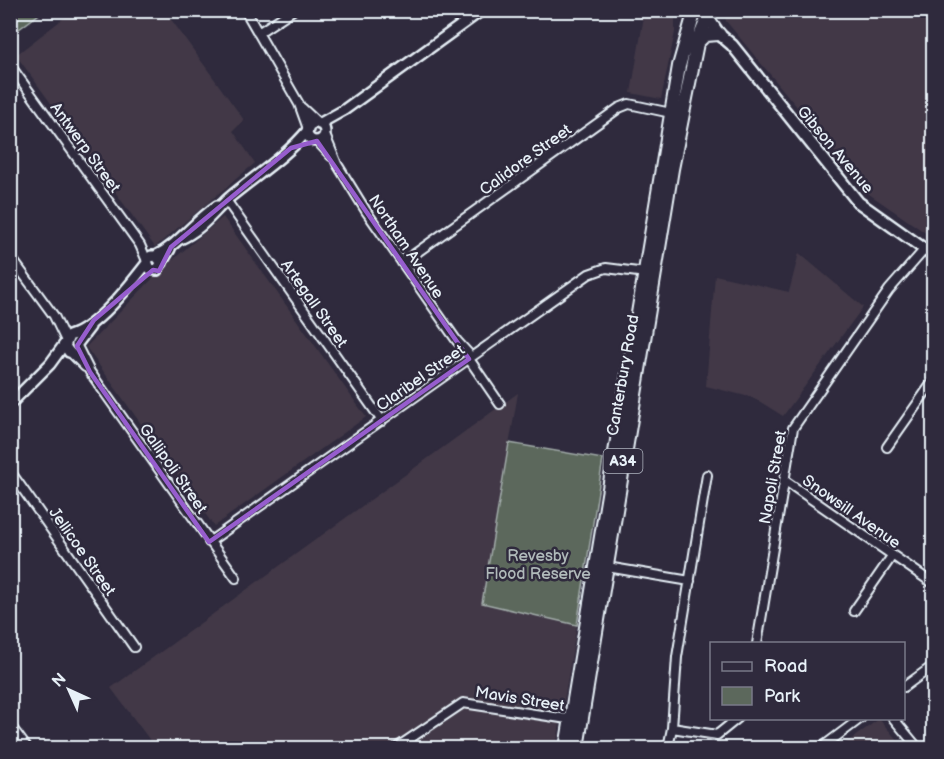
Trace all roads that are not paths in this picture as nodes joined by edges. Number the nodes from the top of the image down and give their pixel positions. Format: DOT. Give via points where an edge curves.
graph roads {
  1 [pos="245,10"];
  2 [pos="293,10"];
  3 [pos="482,10"];
  4 [pos="686,10"];
  5 [pos="694,10"];
  6 [pos="708,12"];
  7 [pos="688,28"];
  8 [pos="258,33"];
  9 [pos="719,34"];
  10 [pos="697,44"];
  11 [pos="732,45"];
  12 [pos="10,65"];
  13 [pos="299,104"];
  14 [pos="671,112"];
  15 [pos="308,130"];
  16 [pos="319,132"];
  17 [pos="291,148"];
  18 [pos="226,200"];
  19 [pos="171,247"];
  20 [pos="929,253"];
  21 [pos="10,256"];
  22 [pos="151,261"];
  23 [pos="402,263"];
  24 [pos="651,274"];
  25 [pos="71,343"];
  26 [pos="469,359"];
  27 [pos="933,380"];
  28 [pos="10,404"];
  29 [pos="500,404"];
  30 [pos="382,420"];
  31 [pos="887,447"];
  32 [pos="10,471"];
  33 [pos="707,475"];
  34 [pos="784,480"];
  35 [pos="209,542"];
  36 [pos="892,556"];
  37 [pos="607,567"];
  38 [pos="236,578"];
  39 [pos="690,581"];
  40 [pos="933,584"];
  41 [pos="854,610"];
  42 [pos="757,642"];
  43 [pos="134,646"];
  44 [pos="933,664"];
  45 [pos="905,685"];
  46 [pos="576,720"];
  47 [pos="736,720"];
  48 [pos="858,720"];
  49 [pos="895,720"];
  50 [pos="10,725"];
  51 [pos="672,728"];
  52 [pos="27,748"];
  53 [pos="396,748"];
  54 [pos="566,748"];
  55 [pos="577,748"];
  56 [pos="668,748"];
  57 [pos="821,748"];
  58 [pos="918,748"];
  1 -- 8 [label="street, Northam Avenue"];
  2 -- 8 [label="street"];
  3 -- 16 [label="street"];
  4 -- 7 [label="highway"];
  5 -- 7 [label="highway, Canterbury Road / A34"];
  6 -- 9 [label="main road, Gibson Avenue"];
  6 -- 10 [label="highway, Canterbury Road / A34"];
  6 -- 11 [label="main road, Gibson Avenue"];
  7 -- 14 [label="highway, Canterbury Road / A34"];
  8 -- 13 [label="street, Northam Avenue"];
  9 -- 10 [label="highway" via="705,35"];
  9 -- 11 [label="main road, Gibson Avenue"];
  10 -- 24 [label="highway, Canterbury Road / A34"];
  11 -- 20 [label="main road, Gibson Avenue" via="858,202"];
  12 -- 22 [label="street, Antwerp Street"];
  13 -- 15 [label="street, Northam Avenue"];
  13 -- 16 [label="street, Northam Avenue"];
  14 -- 23 [label="street, Calidore Street" via="629,104 619,108"];
  14 -- 24 [label="highway, Canterbury Road / A34"];
  15 -- 16 [label="street"];
  15 -- 17 [label="street"];
  16 -- 17 [label="street"];
  16 -- 23 [label="street, Northam Avenue"];
  17 -- 18 [label="street"];
  18 -- 19 [label="street" via="198,229"];
  18 -- 30 [label="street, Artegall Street"];
  19 -- 22 [label="street"];
  19 -- 22 [label="street" via="162,263 159,258"];
  20 -- 34 [label="street, Napoli Street" via="889,290 796,422"];
  21 -- 25 [label="street, Gallipoli Street"];
  22 -- 25 [label="street"];
  23 -- 26 [label="street, Northam Avenue" via="468,352"];
  24 -- 26 [label="street, Claribel Street" via="611,268 594,271"];
  24 -- 37 [label="highway, Canterbury Road / A34"];
  24 -- 46 [label="highway, Canterbury Road / A34"];
  25 -- 28 [label="street"];
  25 -- 35 [label="street, Gallipoli Street"];
  26 -- 29 [label="street, Northam Avenue"];
  26 -- 30 [label="street, Claribel Street"];
  27 -- 31 [label="street"];
  30 -- 35 [label="street, Claribel Street"];
  32 -- 43 [label="street, Jellicoe Street"];
  33 -- 39 [label="street"];
  34 -- 36 [label="street, Snowsill Avenue"];
  34 -- 42 [label="street, Napoli Street"];
  35 -- 38 [label="street, Gallipoli Street"];
  36 -- 40 [label="street, Snowsill Avenue"];
  36 -- 41 [label="street"];
  37 -- 39 [label="street"];
  37 -- 46 [label="highway, Canterbury Road / A34"];
  39 -- 51 [label="street" via="677,657"];
  44 -- 45 [label="street"];
  46 -- 53 [label="street, Mavis Street" via="463,703"];
  46 -- 54 [label="highway, Canterbury Road / A34"];
  46 -- 55 [label="highway, Canterbury Road / A34"];
  47 -- 51 [label="street" via="717,735"];
  48 -- 57 [label="street"];
  49 -- 58 [label="street"];
  50 -- 52 [label="street"];
  51 -- 56 [label="street"];
}
